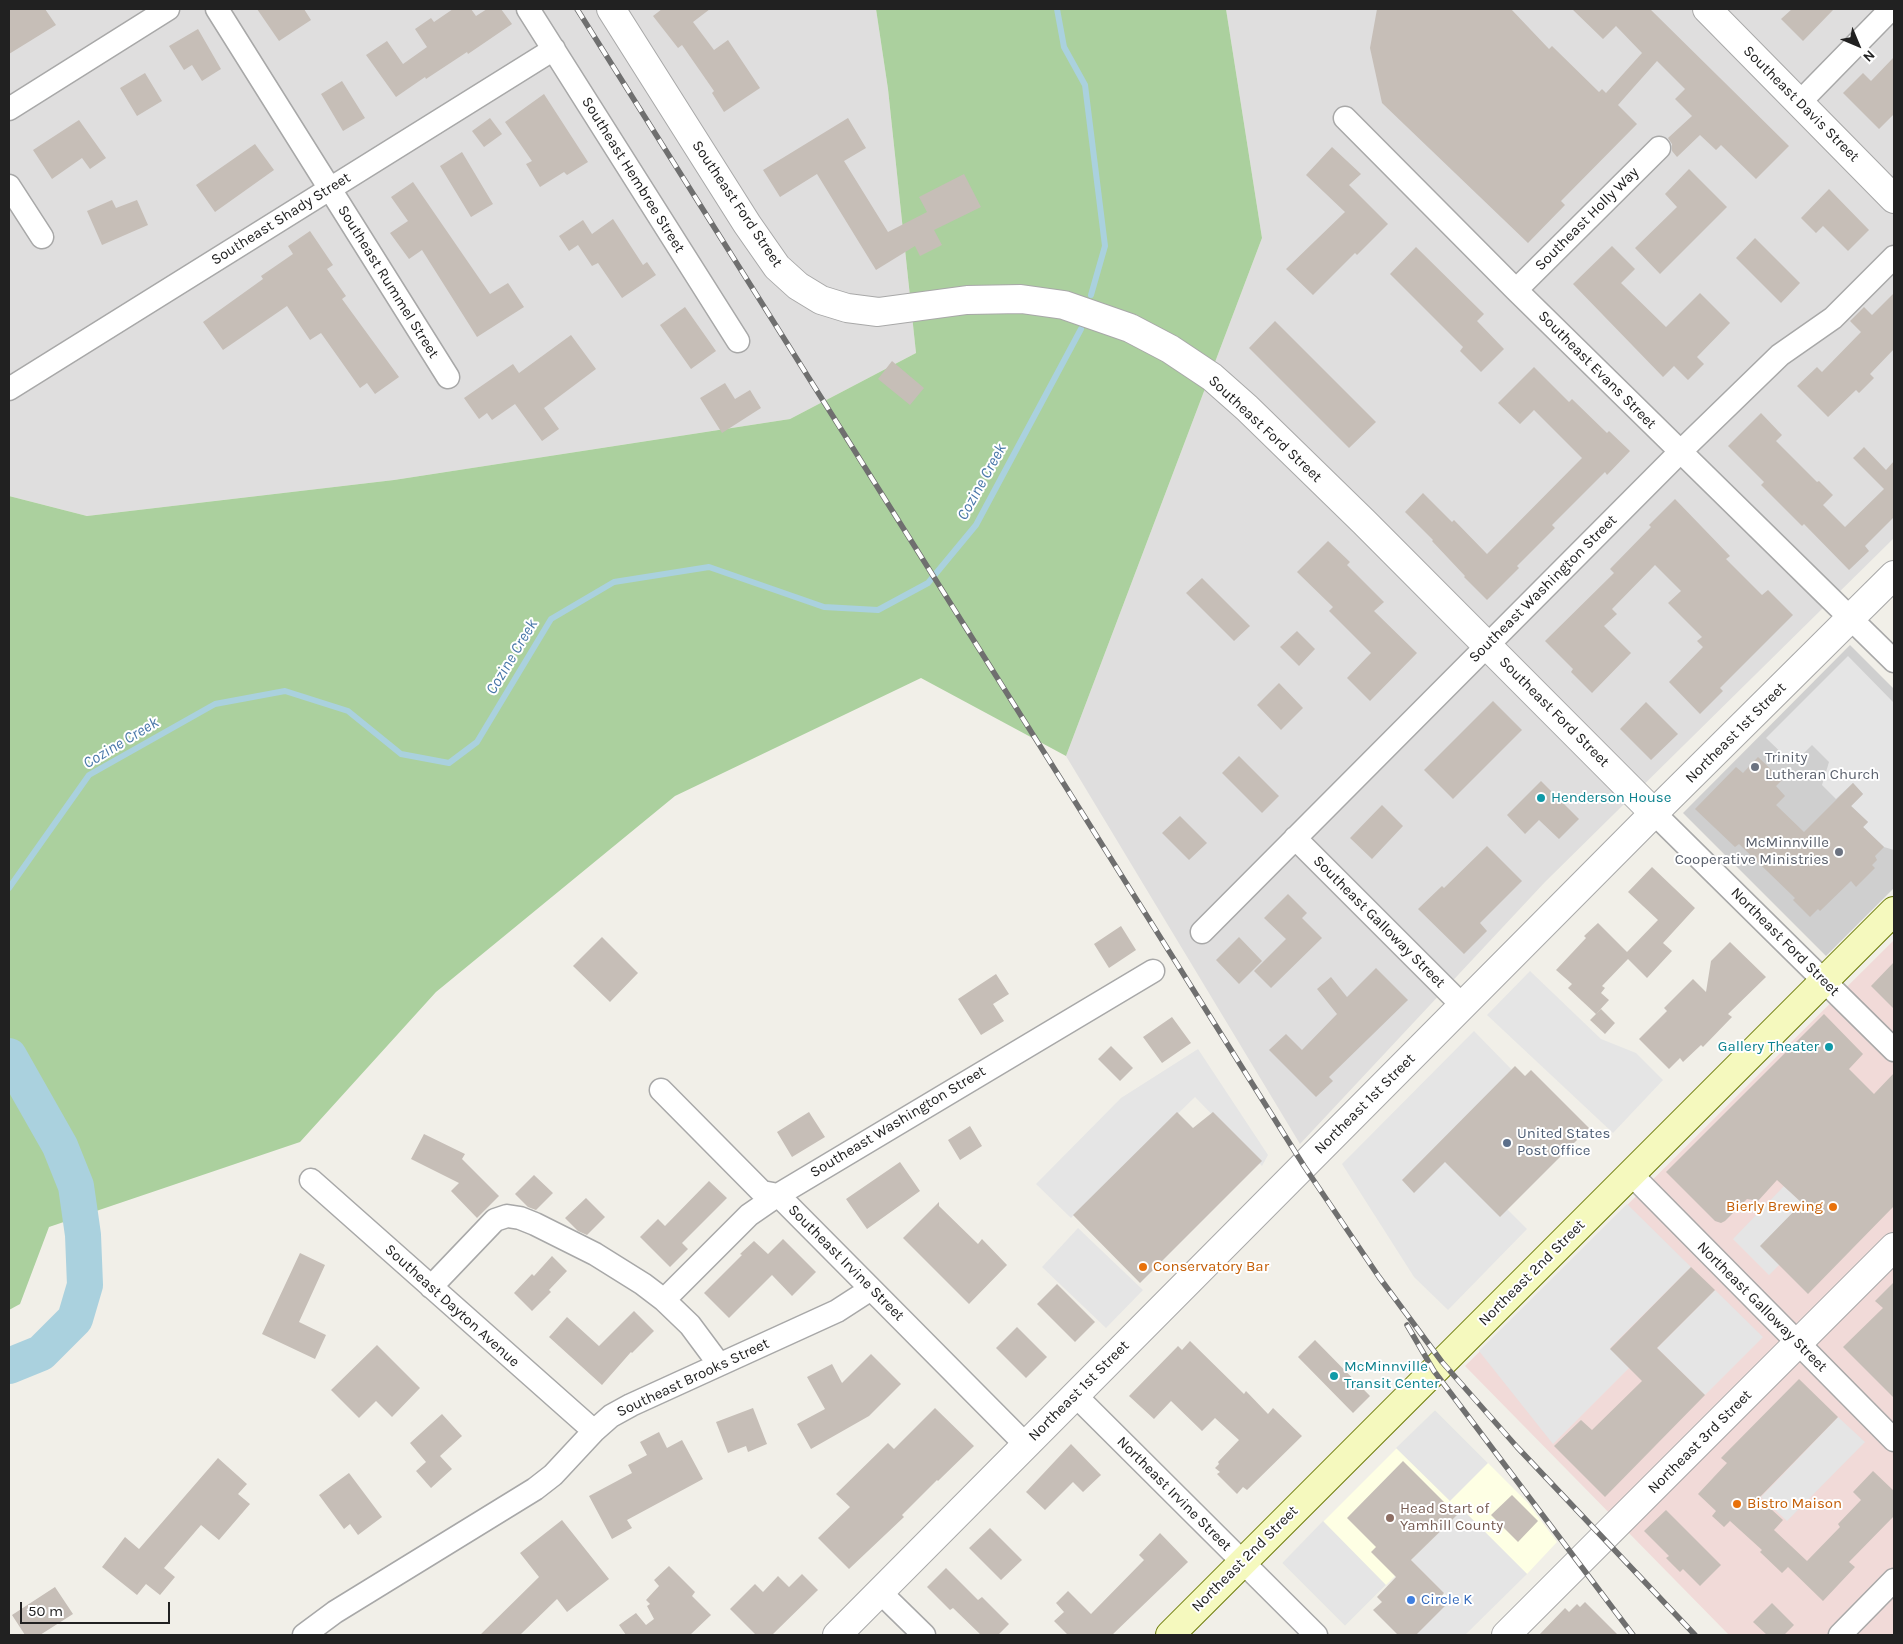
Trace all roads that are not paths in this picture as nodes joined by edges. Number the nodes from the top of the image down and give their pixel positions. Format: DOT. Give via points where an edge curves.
graph roads {
  1 [pos="168,9"];
  2 [pos="217,9"];
  3 [pos="528,9"];
  4 [pos="611,9"];
  5 [pos="1707,9"];
  6 [pos="1891,9"];
  7 [pos="554,49"];
  8 [pos="1800,102"];
  9 [pos="9,108"];
  10 [pos="1345,118"];
  11 [pos="1659,148"];
  12 [pos="9,186"];
  13 [pos="330,189"];
  14 [pos="1894,199"];
  15 [pos="42,236"];
  16 [pos="1894,257"];
  17 [pos="1516,290"];
  18 [pos="738,341"];
  19 [pos="448,377"];
  20 [pos="9,388"];
  21 [pos="1680,452"];
  22 [pos="1894,575"];
  23 [pos="1852,618"];
  24 [pos="1487,645"];
  25 [pos="1894,661"];
  26 [pos="1654,813"];
  27 [pos="1294,838"];
  28 [pos="1894,911"];
  29 [pos="1202,932"];
  30 [pos="1153,971"];
  31 [pos="1825,982"];
  32 [pos="1463,1006"];
  33 [pos="1894,1050"];
  34 [pos="661,1090"];
  35 [pos="1631,1174"];
  36 [pos="311,1180"];
  37 [pos="778,1195"];
  38 [pos="1894,1247"];
  39 [pos="431,1287"];
  40 [pos="871,1289"];
  41 [pos="664,1300"];
  42 [pos="1798,1344"];
  43 [pos="719,1364"];
  44 [pos="1075,1395"];
  45 [pos="594,1431"];
  46 [pos="1894,1440"];
  47 [pos="1026,1445"];
  48 [pos="1242,1562"];
  49 [pos="1894,1580"];
  50 [pos="880,1592"];
  51 [pos="304,1635"];
  52 [pos="837,1635"];
  53 [pos="924,1635"];
  54 [pos="1170,1635"];
  55 [pos="1316,1635"];
  56 [pos="1506,1635"];
  57 [pos="1840,1635"];
  1 -- 9 [label="street"];
  2 -- 13 [label="street, Southeast Rummel Street"];
  3 -- 7 [label="street, Southeast Hembree Street"];
  4 -- 24 [label="street, Southeast Ford Street" via="747,224 777,267 798,286 821,300 878,312 967,300 1021,299 1064,305 1130,328 1212,377 1247,408"];
  5 -- 8 [label="street, Southeast Davis Street"];
  6 -- 8 [label="street"];
  7 -- 13 [label="street, Southeast Shady Street"];
  7 -- 18 [label="street, Southeast Hembree Street"];
  8 -- 14 [label="street, Southeast Davis Street"];
  10 -- 17 [label="street, Southeast Evans Street"];
  11 -- 17 [label="street, Southeast Holly Way"];
  12 -- 15 [label="street"];
  13 -- 19 [label="street, Southeast Rummel Street"];
  13 -- 20 [label="street, Southeast Shady Street"];
  16 -- 21 [label="street, Southeast Washington Street" via="1832,318 1780,355"];
  17 -- 21 [label="street, Southeast Evans Street"];
  21 -- 23 [label="street, Southeast Evans Street"];
  21 -- 24 [label="street, Southeast Washington Street"];
  22 -- 23 [label="street, Northeast 1st Street"];
  23 -- 25 [label="street, Southeast Evans Street"];
  23 -- 26 [label="street, Northeast 1st Street"];
  24 -- 26 [label="street, Southeast Ford Street"];
  24 -- 27 [label="street, Southeast Washington Street"];
  26 -- 31 [label="street, Northeast Ford Street"];
  26 -- 32 [label="street, Northeast 1st Street"];
  27 -- 29 [label="street, Southeast Washington Street"];
  27 -- 32 [label="street, Southeast Galloway Street"];
  28 -- 31 [label="main road, Northeast 2nd Street"];
  30 -- 37 [label="street, Southeast Washington Street"];
  31 -- 33 [label="street, Northeast Ford Street"];
  31 -- 35 [label="main road, Northeast 2nd Street"];
  32 -- 44 [label="street, Northeast 1st Street"];
  34 -- 37 [label="street, Southeast Irvine Street" via="762,1192"];
  35 -- 42 [label="street, Northeast Galloway Street"];
  35 -- 48 [label="main road, Northeast 2nd Street"];
  36 -- 39 [label="street, Southeast Dayton Avenue"];
  37 -- 40 [label="street, Southeast Irvine Street"];
  37 -- 41 [label="street, Southeast Washington Street" via="749,1215"];
  38 -- 42 [label="street, Northeast 3rd Street"];
  39 -- 41 [label="street" via="495,1220 508,1216 535,1224 595,1254"];
  39 -- 45 [label="street, Southeast Dayton Avenue"];
  40 -- 43 [label="street, Southeast Brooks Street" via="837,1311"];
  40 -- 47 [label="street, Southeast Irvine Street"];
  41 -- 43 [label="street" via="690,1325"];
  42 -- 46 [label="street, Northeast Galloway Street"];
  42 -- 56 [label="street, Northeast 3rd Street"];
  43 -- 45 [label="street, Southeast Brooks Street" via="631,1405"];
  44 -- 47 [label="street, Northeast 1st Street"];
  44 -- 48 [label="street, Northeast Irvine Street"];
  45 -- 51 [label="street, Southeast Brooks Street" via="535,1489 335,1612"];
  47 -- 50 [label="street, Northeast 1st Street"];
  48 -- 54 [label="main road, Northeast 2nd Street"];
  48 -- 55 [label="street, Northeast Irvine Street"];
  49 -- 57 [label="street"];
  50 -- 52 [label="street, Northeast 1st Street"];
  50 -- 53 [label="street"];
}
